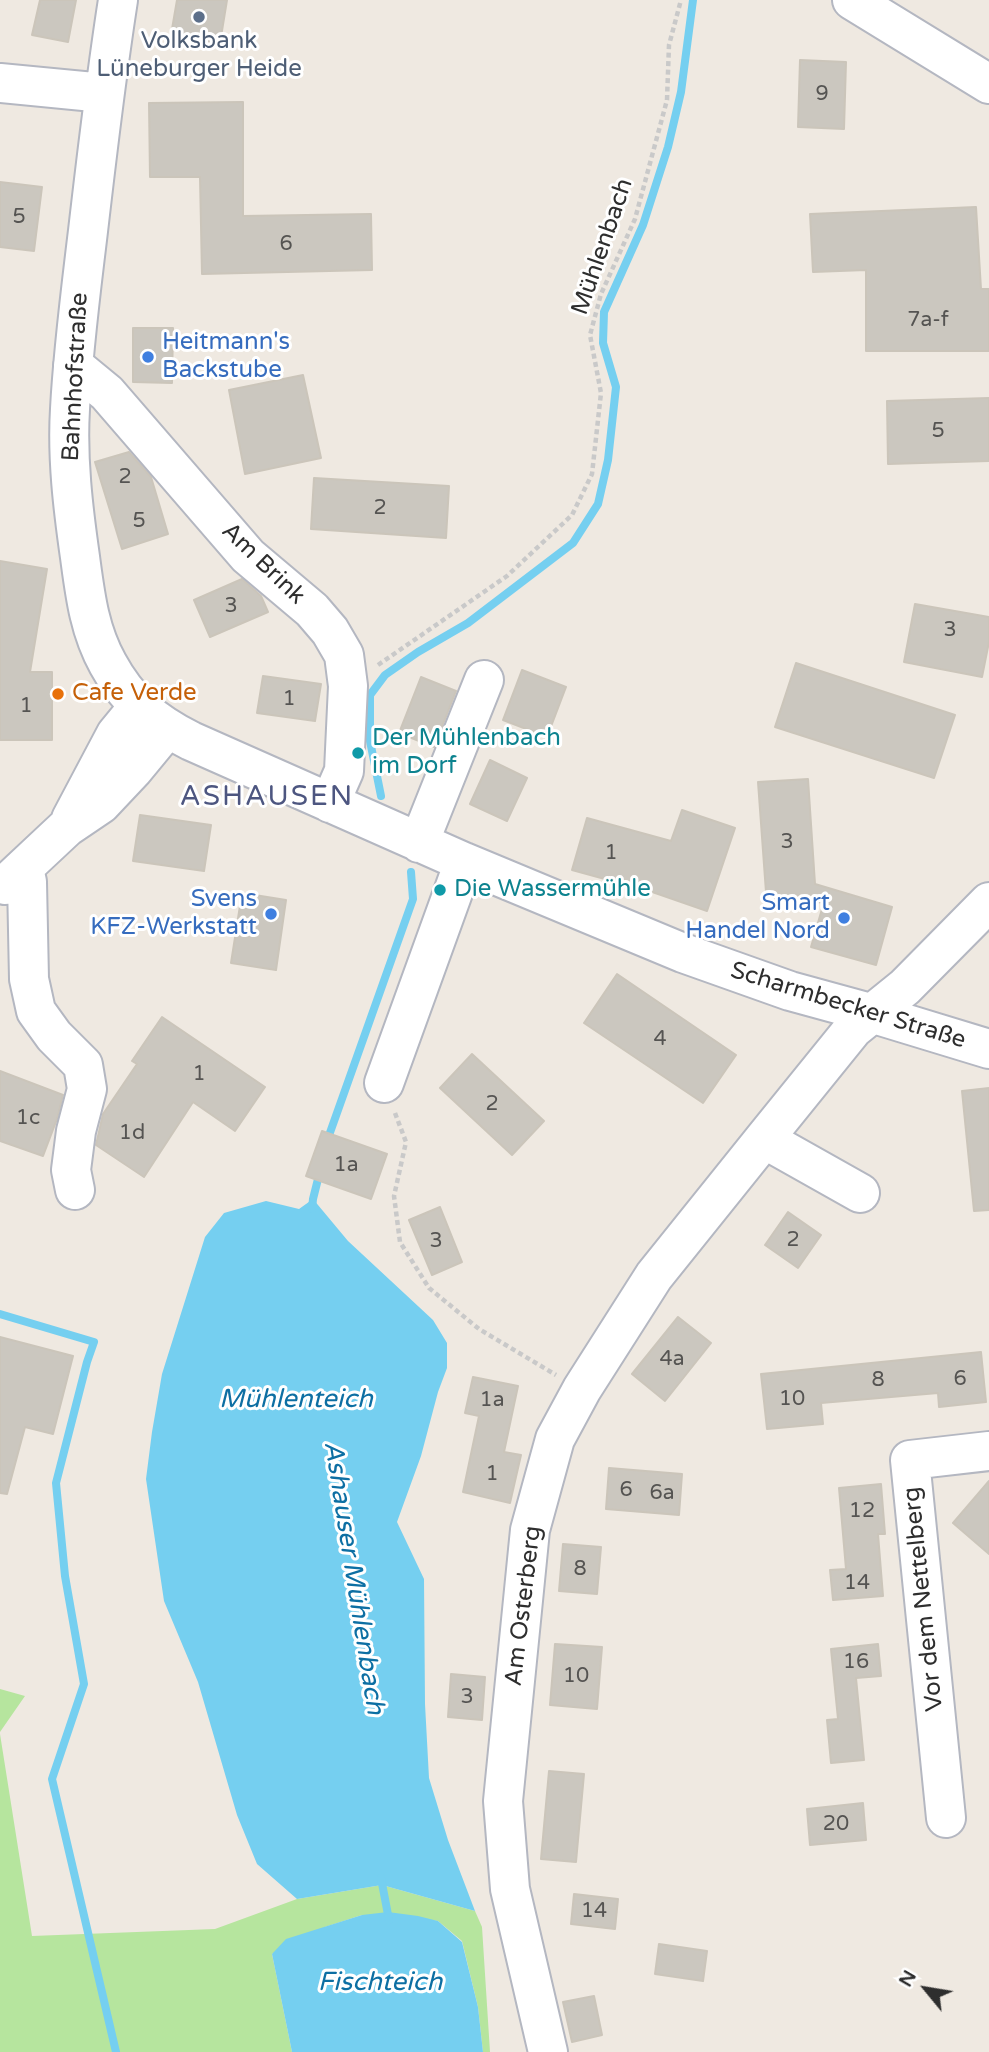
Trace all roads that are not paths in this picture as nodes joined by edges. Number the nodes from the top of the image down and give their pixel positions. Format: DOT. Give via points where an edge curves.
graph roads {
  1 [pos="118,0"];
  2 [pos="852,0"];
  3 [pos="0,83"];
  4 [pos="989,84"];
  5 [pos="104,93"];
  6 [pos="73,365"];
  7 [pos="484,680"];
  8 [pos="153,718"];
  9 [pos="330,803"];
  10 [pos="419,843"];
  11 [pos="464,862"];
  12 [pos="12,879"];
  13 [pos="989,902"];
  14 [pos="874,1014"];
  15 [pos="989,1049"];
  16 [pos="384,1083"];
  17 [pos="764,1139"];
  18 [pos="75,1190"];
  19 [pos="860,1192"];
  20 [pos="989,1451"];
  21 [pos="946,1818"];
  22 [pos="548,2052"];
  1 -- 5 [label="street, Bahnhofstraße"];
  2 -- 4 [label="street"];
  3 -- 5 [label="street"];
  5 -- 6 [label="street, Bahnhofstraße"];
  6 -- 8 [label="street, Bahnhofstraße" via="70,465 91,624 107,663 127,693"];
  6 -- 9 [label="street, Am Brink" via="107,393 248,556 330,631 344,655 348,686 344,771"];
  7 -- 10 [label="street"];
  8 -- 9 [label="street, Scharmbecker Straße"];
  8 -- 12 [label="street" via="134,769 102,804 67,827"];
  9 -- 10 [label="street, Scharmbecker Straße"];
  10 -- 11 [label="street, Scharmbecker Straße"];
  11 -- 14 [label="street, Scharmbecker Straße" via="683,953 790,991"];
  11 -- 16 [label="street"];
  12 -- 18 [label="street" via="27,881 29,979 36,1011 83,1065 87,1089 71,1170"];
  13 -- 14 [label="street, Am Osterberg"];
  14 -- 15 [label="street, Scharmbecker Straße"];
  14 -- 17 [label="street, Am Osterberg" via="853,1029"];
  17 -- 19 [label="street"];
  17 -- 22 [label="street, Am Osterberg" via="654,1276 582,1389 555,1439 530,1530 503,1801 510,1889"];
  20 -- 21 [label="street, Vor dem Nettelberg" via="910,1460"];
}
